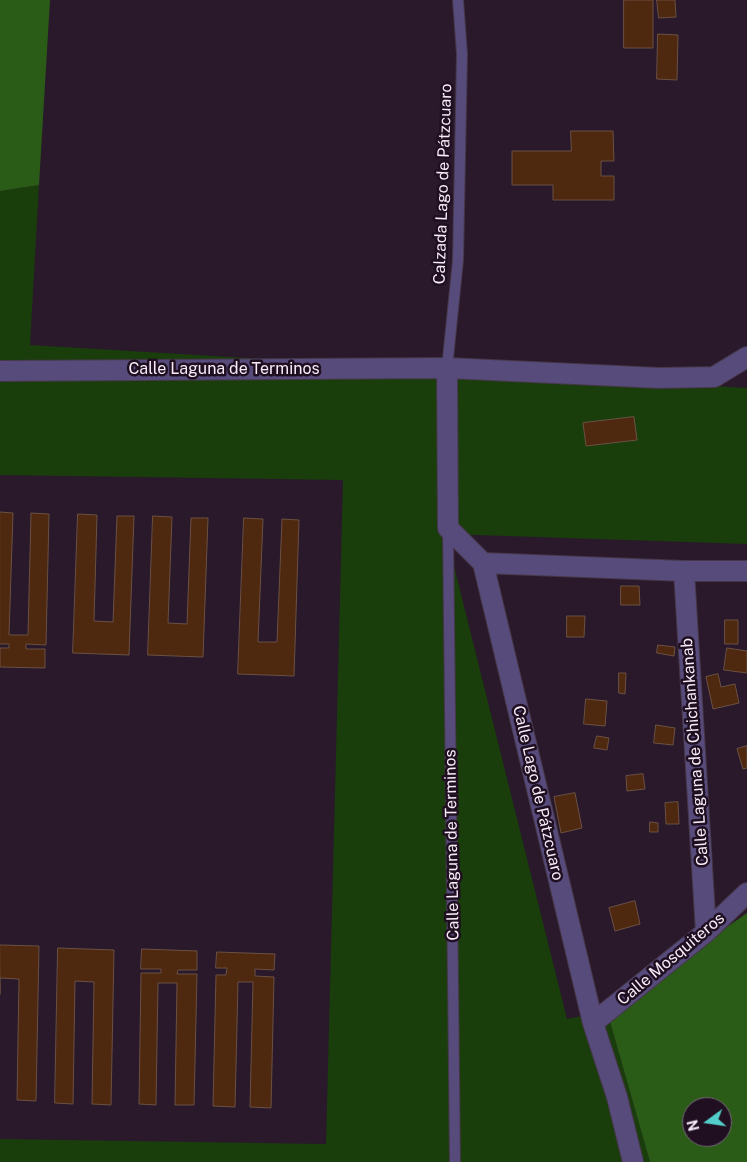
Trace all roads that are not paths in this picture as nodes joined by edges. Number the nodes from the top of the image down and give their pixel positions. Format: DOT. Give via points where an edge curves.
graph roads {
  1 [pos="458,0"];
  2 [pos="747,357"];
  3 [pos="448,368"];
  4 [pos="0,371"];
  5 [pos="448,528"];
  6 [pos="482,563"];
  7 [pos="684,571"];
  8 [pos="747,571"];
  9 [pos="747,894"];
  10 [pos="706,932"];
  11 [pos="593,1023"];
  12 [pos="455,1162"];
  13 [pos="633,1162"];
  1 -- 3 [label="lane, Calzada Lago de Pátzcuaro" via="462,54 458,260"];
  2 -- 3 [label="street, Calle Laguna de Terminos" via="714,377 659,378"];
  3 -- 4 [label="street, Calle Laguna de Terminos"];
  3 -- 5 [label="street, Calle Laguna de Terminos"];
  5 -- 6 [label="street"];
  5 -- 12 [label="lane, Calle Laguna de Terminos"];
  6 -- 7 [label="street"];
  6 -- 11 [label="street, Calle Lago de Pátzcuaro"];
  7 -- 8 [label="street"];
  7 -- 10 [label="street, Calle Laguna de Chichankanab"];
  9 -- 10 [label="street, Calle Mosquiteros"];
  10 -- 11 [label="street, Calle Mosquiteros"];
  11 -- 13 [label="street, Calle Lago de Pátzcuaro" via="617,1097"];
}
